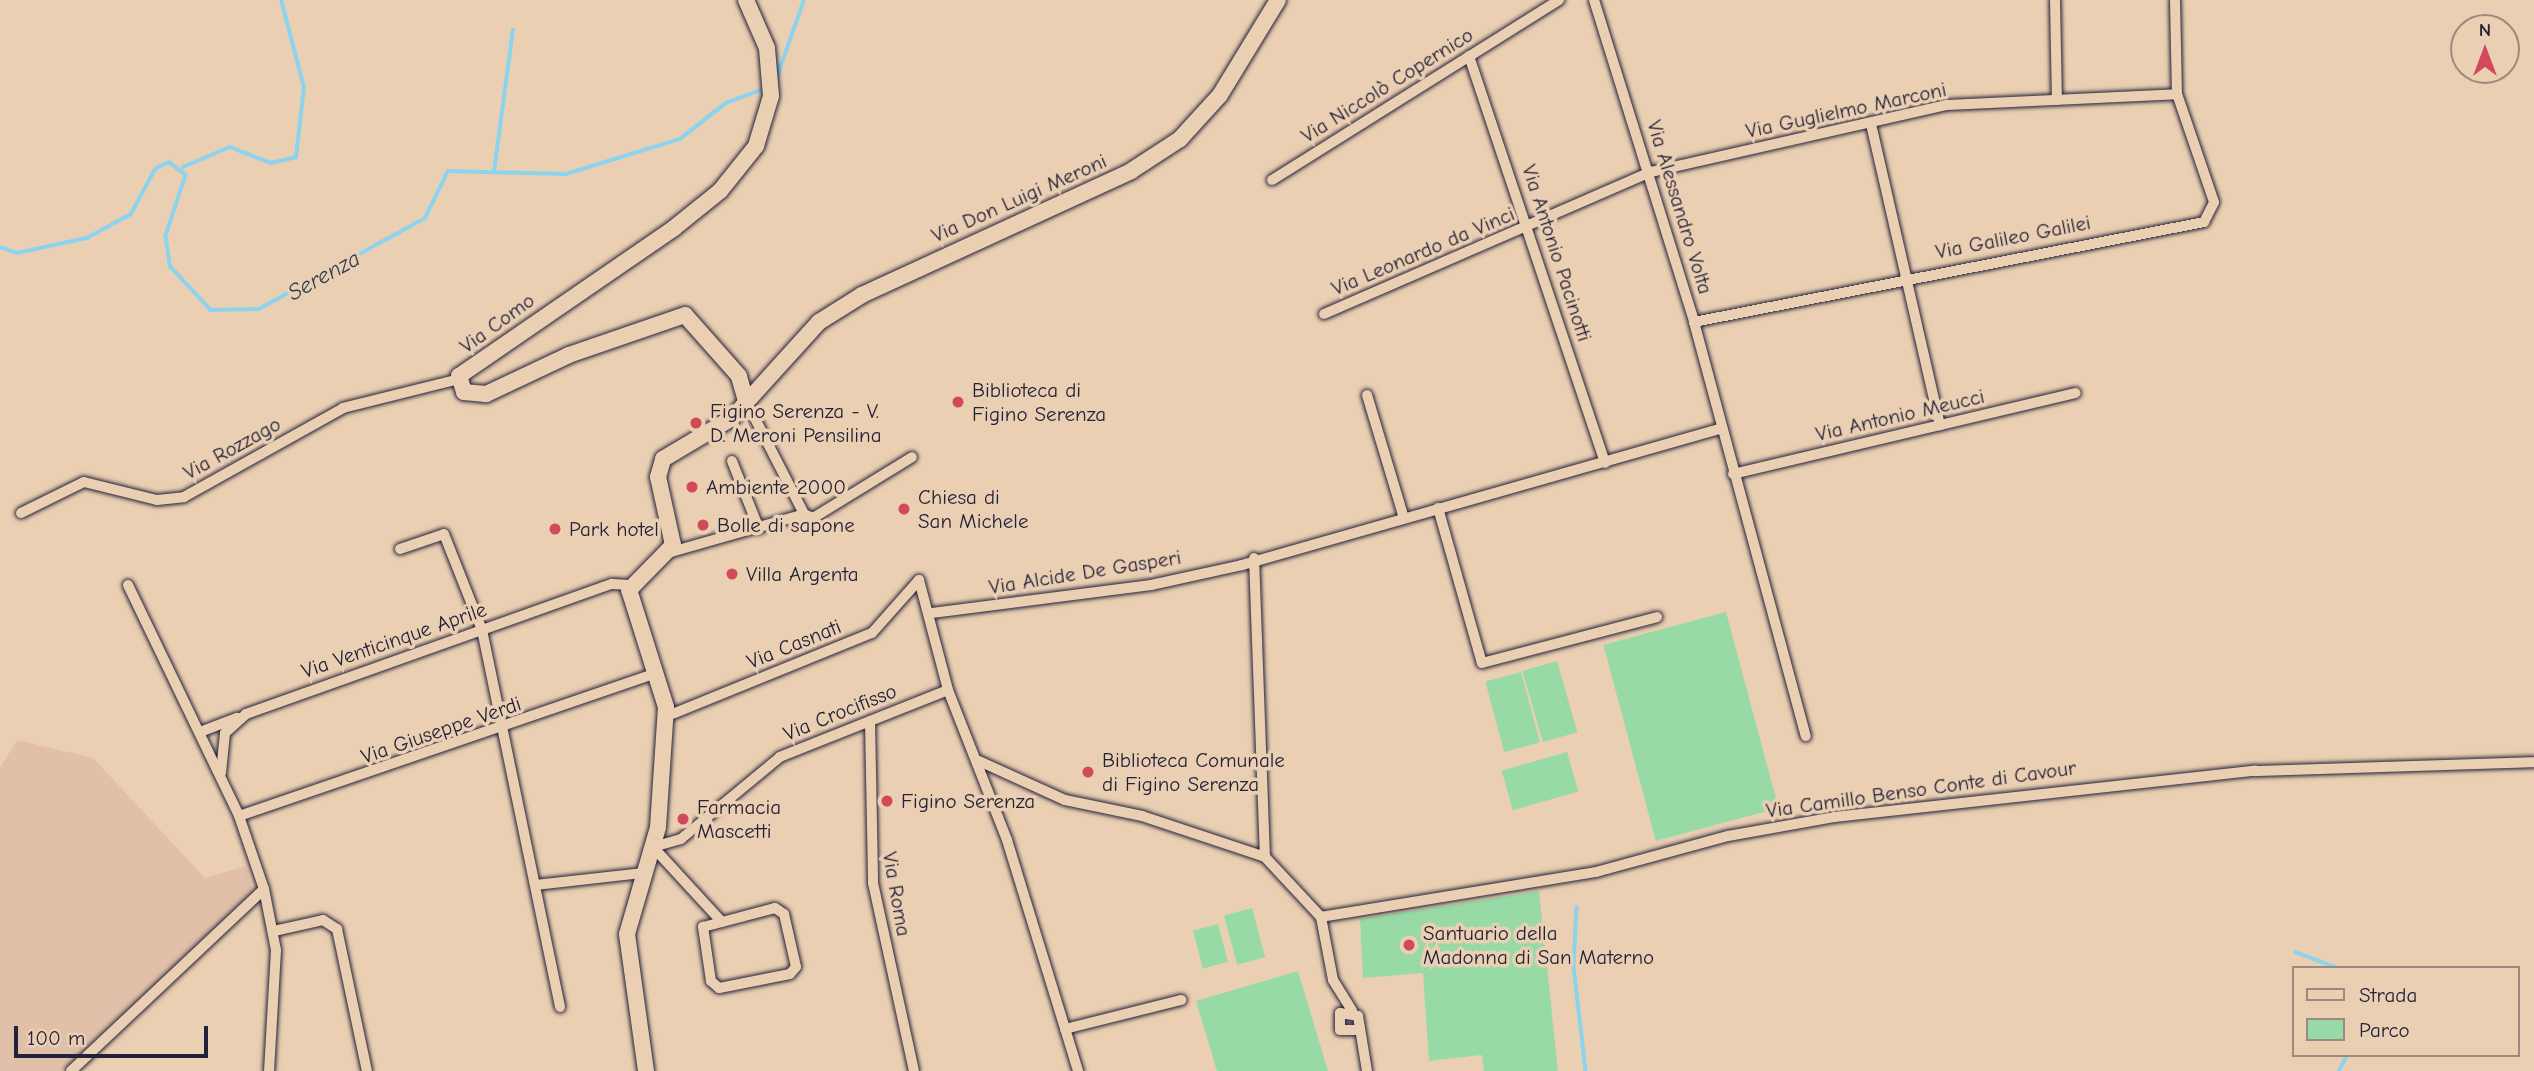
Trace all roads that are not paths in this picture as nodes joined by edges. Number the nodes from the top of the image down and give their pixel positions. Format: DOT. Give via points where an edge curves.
graph roads {
  1 [pos="746,0"];
  2 [pos="1278,0"];
  3 [pos="1559,0"];
  4 [pos="1594,0"];
  5 [pos="2055,0"];
  6 [pos="2175,0"];
  7 [pos="1469,56"];
  8 [pos="2176,94"];
  9 [pos="2057,100"];
  10 [pos="1871,124"];
  11 [pos="1651,172"];
  12 [pos="1272,180"];
  13 [pos="1529,228"];
  14 [pos="1906,277"];
  15 [pos="1324,314"];
  16 [pos="1694,322"];
  17 [pos="459,379"];
  18 [pos="2076,393"];
  19 [pos="1367,396"];
  20 [pos="746,401"];
  21 [pos="1940,425"];
  22 [pos="1722,428"];
  23 [pos="912,457"];
  24 [pos="732,461"];
  25 [pos="1605,463"];
  26 [pos="1733,474"];
  27 [pos="1438,508"];
  28 [pos="21,513"];
  29 [pos="804,514"];
  30 [pos="1404,518"];
  31 [pos="759,528"];
  32 [pos="400,549"];
  33 [pos="671,552"];
  34 [pos="1254,558"];
  35 [pos="128,585"];
  36 [pos="630,585"];
  37 [pos="932,613"];
  38 [pos="1657,617"];
  39 [pos="482,630"];
  40 [pos="654,674"];
  41 [pos="948,690"];
  42 [pos="246,714"];
  43 [pos="665,717"];
  44 [pos="870,721"];
  45 [pos="504,728"];
  46 [pos="200,732"];
  47 [pos="1806,736"];
  48 [pos="979,761"];
  49 [pos="2534,762"];
  50 [pos="222,783"];
  51 [pos="239,816"];
  52 [pos="653,847"];
  53 [pos="1265,857"];
  54 [pos="643,873"];
  55 [pos="536,885"];
  56 [pos="264,889"];
  57 [pos="1321,917"];
  58 [pos="722,922"];
  59 [pos="274,931"];
  60 [pos="1333,980"];
  61 [pos="1181,1000"];
  62 [pos="560,1007"];
  63 [pos="1352,1011"];
  64 [pos="1340,1013"];
  65 [pos="1065,1029"];
  66 [pos="1351,1031"];
  67 [pos="71,1071"];
  68 [pos="269,1071"];
  69 [pos="367,1071"];
  70 [pos="646,1071"];
  71 [pos="914,1071"];
  72 [pos="1078,1071"];
  73 [pos="1367,1071"];
  1 -- 17 [label="street, Via Como" via="767,48 771,96 756,146 720,191 674,228 599,274"];
  2 -- 20 [label="street, Via Don Luigi Meroni" via="1220,95 1180,139 1131,170 862,295 819,322 765,388"];
  3 -- 7 [label="street, Via Niccolò Copernico"];
  4 -- 11 [label="street, Via Alessandro Volta"];
  5 -- 9 [label="street"];
  6 -- 8 [label="street"];
  7 -- 12 [label="street, Via Niccolò Copernico"];
  7 -- 13 [label="street, Via Antonio Pacinotti"];
  8 -- 9 [label="street, Via Guglielmo Marconi"];
  8 -- 14 [label="street, Via Galileo Galilei" via="2214,202 2204,222"];
  9 -- 10 [label="street, Via Guglielmo Marconi" via="1947,105"];
  10 -- 11 [label="street, Via Guglielmo Marconi"];
  10 -- 14 [label="street"];
  11 -- 13 [label="street, Via Leonardo da Vinci"];
  11 -- 16 [label="street, Via Alessandro Volta"];
  13 -- 15 [label="street, Via Leonardo da Vinci"];
  13 -- 25 [label="street, Via Antonio Pacinotti"];
  14 -- 16 [label="street, Via Galileo Galilei"];
  14 -- 21 [label="street"];
  16 -- 22 [label="street, Via Alessandro Volta"];
  17 -- 20 [label="street, Via Como" via="464,392 486,394 569,355 685,315 739,376"];
  17 -- 28 [label="street, Via Rozzago" via="343,408 184,497 157,500 84,482"];
  18 -- 21 [label="street, Via Antonio Meucci"];
  19 -- 30 [label="street"];
  20 -- 29 [label="street, Via Como"];
  20 -- 33 [label="street, Via Don Luigi Meroni" via="732,418 668,454 660,465 675,536"];
  21 -- 26 [label="street, Via Antonio Meucci"];
  22 -- 25 [label="street, Via Alcide De Gasperi"];
  22 -- 26 [label="street, Via Alessandro Volta"];
  23 -- 29 [label="street" via="854,497 813,518"];
  24 -- 31 [label="street"];
  25 -- 27 [label="street, Via Alcide De Gasperi"];
  26 -- 47 [label="street, Via Alessandro Volta"];
  27 -- 30 [label="street, Via Alcide De Gasperi"];
  27 -- 38 [label="street" via="1482,663"];
  29 -- 31 [label="street"];
  30 -- 34 [label="street, Via Alcide De Gasperi"];
  31 -- 33 [label="street"];
  32 -- 39 [label="street" via="444,534"];
  33 -- 36 [label="street"];
  34 -- 37 [label="street, Via Alcide De Gasperi" via="1151,585"];
  34 -- 53 [label="street"];
  35 -- 46 [label="street"];
  36 -- 39 [label="street, Via Venticinque Aprile" via="612,584"];
  36 -- 40 [label="street"];
  37 -- 41 [label="street"];
  37 -- 43 [label="street, Via Casnati" via="919,580 872,633"];
  39 -- 42 [label="street, Via Venticinque Aprile"];
  39 -- 45 [label="street"];
  40 -- 43 [label="street"];
  40 -- 45 [label="street, Via Giuseppe Verdi"];
  41 -- 44 [label="street, Via Crocifisso"];
  41 -- 48 [label="street"];
  42 -- 46 [label="street, Via Venticinque Aprile"];
  42 -- 50 [label="street" via="225,733"];
  43 -- 52 [label="street"];
  44 -- 52 [label="street, Via Crocifisso" via="780,757 681,838"];
  44 -- 71 [label="street, Via Roma" via="873,883"];
  45 -- 51 [label="street, Via Giuseppe Verdi"];
  45 -- 55 [label="street"];
  46 -- 50 [label="street"];
  48 -- 53 [label="street" via="1065,800 1142,816"];
  48 -- 65 [label="street"];
  49 -- 57 [label="street, Via Camillo Benso Conte di Cavour" via="2255,771 1835,817 1728,836 1596,872"];
  50 -- 51 [label="street"];
  51 -- 56 [label="street"];
  52 -- 54 [label="street"];
  52 -- 58 [label="street"];
  53 -- 57 [label="street"];
  54 -- 55 [label="street"];
  54 -- 70 [label="street" via="627,934"];
  55 -- 62 [label="street"];
  56 -- 59 [label="street"];
  56 -- 67 [label="street"];
  57 -- 60 [label="street"];
  58 -- 58 [label="street" via="775,908 784,914 796,967 790,974 719,988 702,940 703,927"];
  59 -- 68 [label="street"];
  59 -- 69 [label="street" via="323,920 337,929"];
  60 -- 63 [label="street"];
  60 -- 64 [label="street"];
  61 -- 65 [label="street"];
  63 -- 64 [label="street"];
  63 -- 66 [label="street" via="1359,1021"];
  64 -- 66 [label="street" via="1337,1026"];
  65 -- 72 [label="street"];
  66 -- 73 [label="street"];
}
